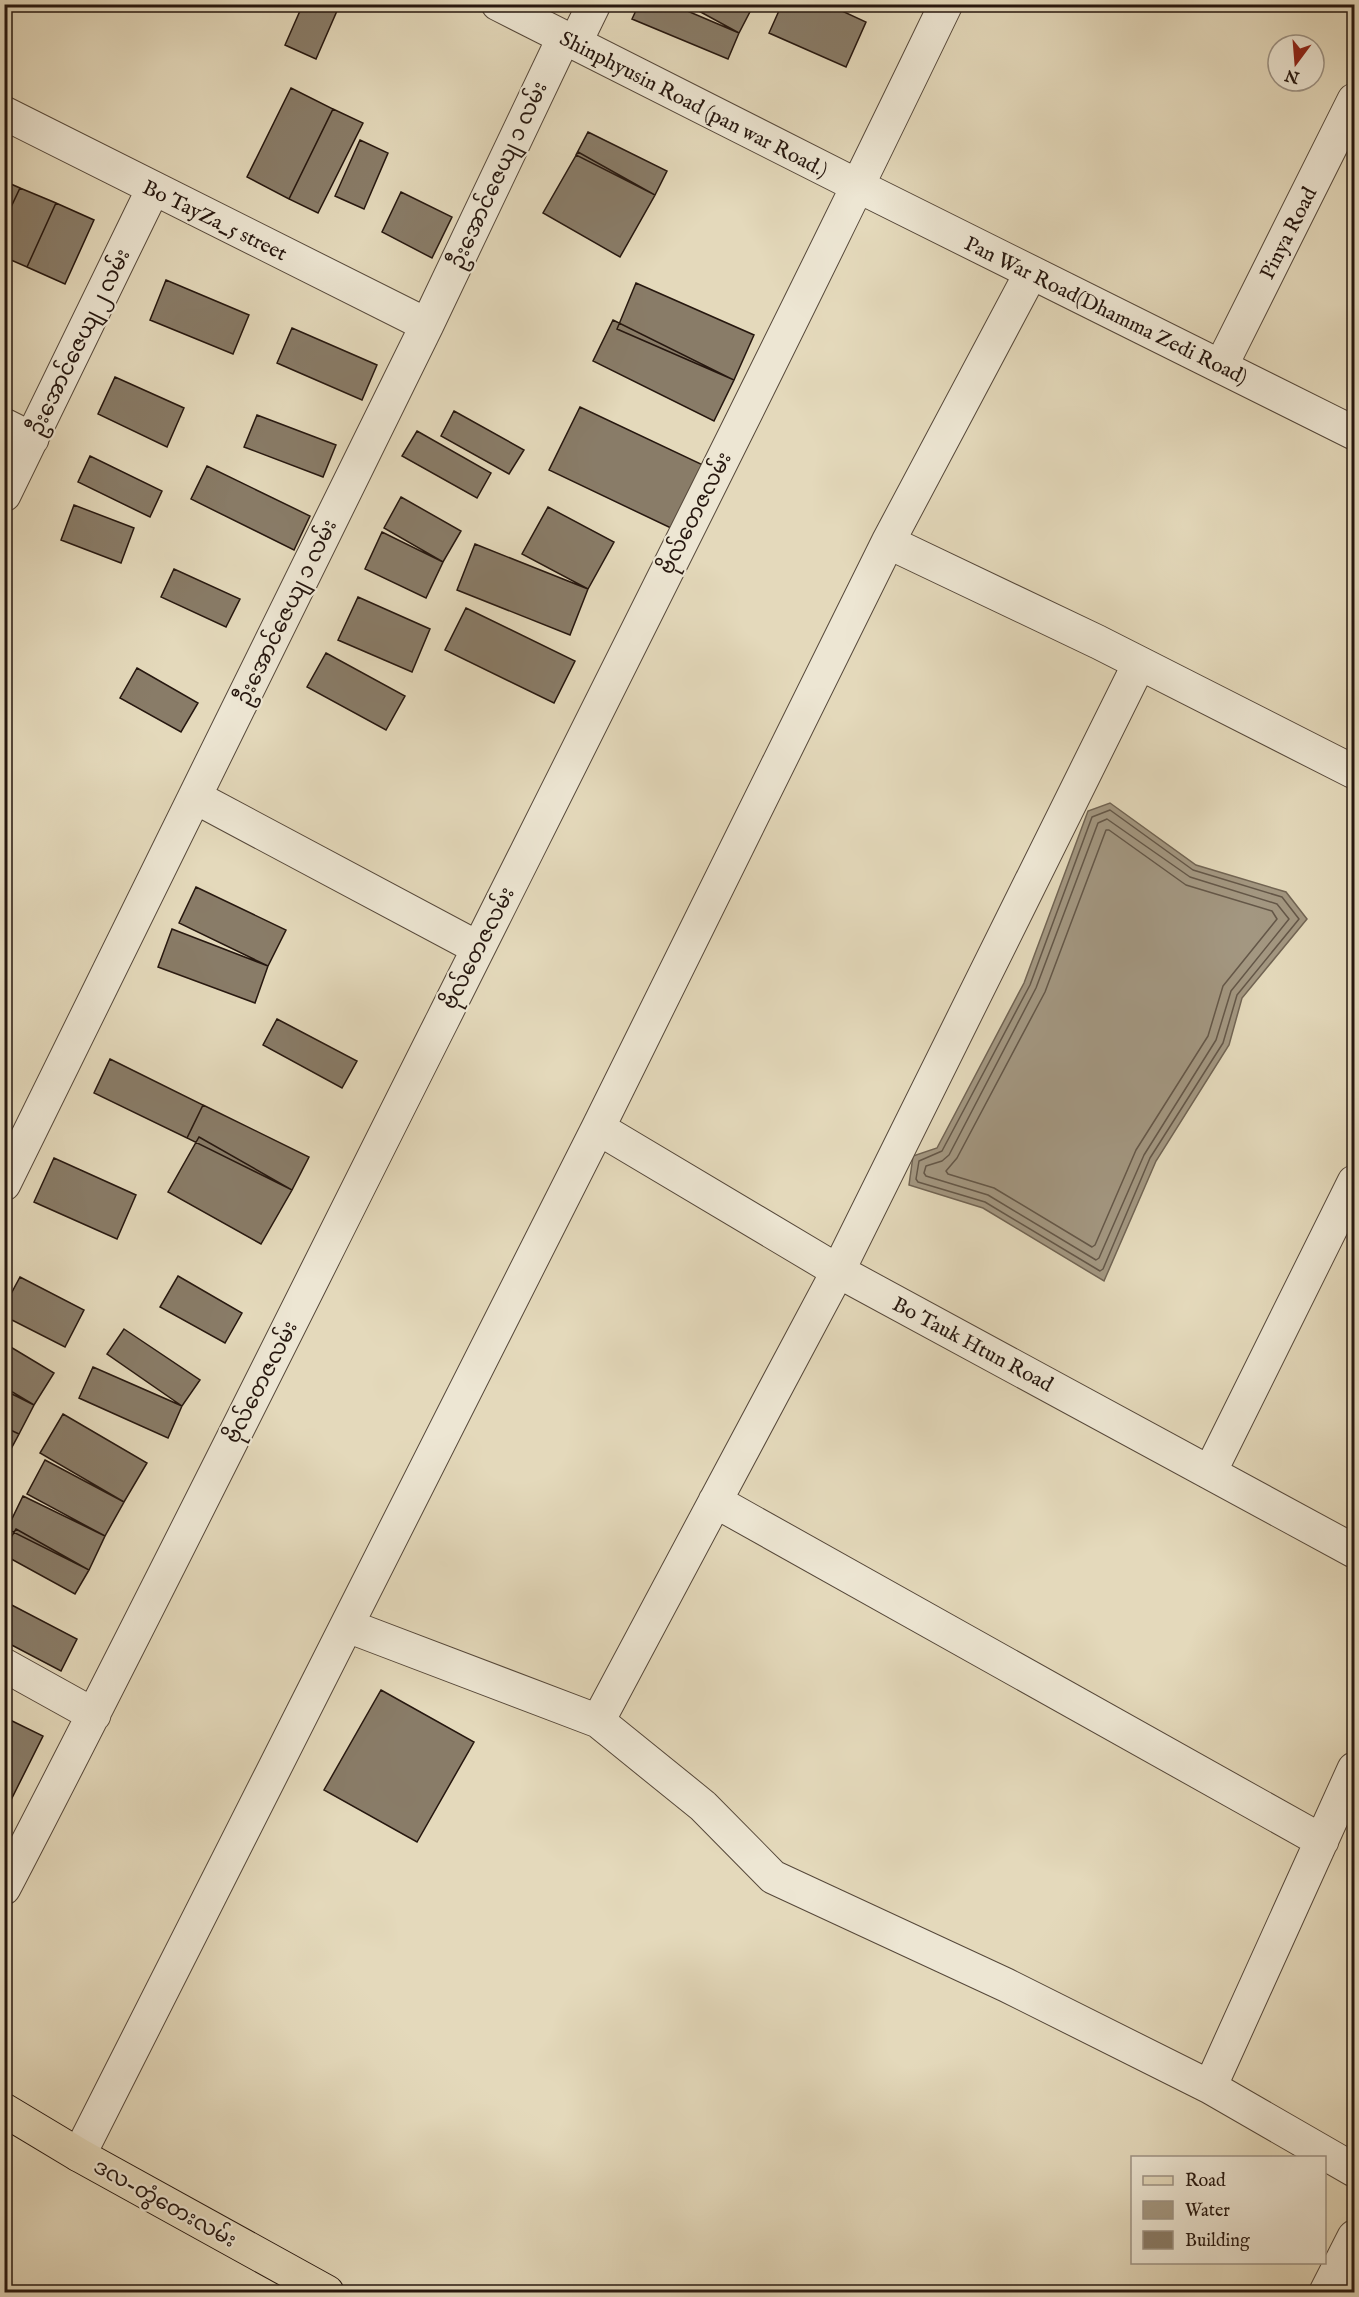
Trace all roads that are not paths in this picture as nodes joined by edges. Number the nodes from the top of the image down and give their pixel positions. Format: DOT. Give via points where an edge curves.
graph roads {
  1 [pos="498,4"];
  2 [pos="594,4"];
  3 [pos="946,4"];
  4 [pos="569,40"];
  5 [pos="1354,100"];
  6 [pos="4,113"];
  7 [pos="858,186"];
  8 [pos="153,189"];
  9 [pos="1032,273"];
  10 [pos="427,325"];
  11 [pos="1221,366"];
  12 [pos="18,432"];
  13 [pos="1354,433"];
  14 [pos="4,495"];
  15 [pos="888,542"];
  16 [pos="1139,664"];
  17 [pos="1354,772"];
  18 [pos="195,797"];
  19 [pos="478,948"];
  20 [pos="598,1128"];
  21 [pos="1354,1182"];
  22 [pos="4,1185"];
  23 [pos="838,1271"];
  24 [pos="1210,1472"];
  25 [pos="715,1501"];
  26 [pos="1354,1551"];
  27 [pos="348,1626"];
  28 [pos="4,1665"];
  29 [pos="94,1715"];
  30 [pos="598,1721"];
  31 [pos="1354,1768"];
  32 [pos="1322,1841"];
  33 [pos="4,1888"];
  34 [pos="1210,2086"];
  35 [pos="4,2110"];
  36 [pos="80,2155"];
  37 [pos="1354,2170"];
  38 [pos="1354,2237"];
  39 [pos="327,2292"];
  40 [pos="1326,2292"];
  1 -- 4 [label="street, Shinphyusin Road (pan war Road.)"];
  2 -- 4 [label="street, ဦးအောင်ဇေယျ ၁ လမ်း"];
  3 -- 7 [label="street, ဗိုလ်တေဇလမ်း"];
  4 -- 7 [label="street, Shinphyusin Road (pan war Road.)"];
  4 -- 10 [label="street, ဦးအောင်ဇေယျ ၁ လမ်း"];
  5 -- 11 [label="street, Pinya Road"];
  6 -- 8 [label="street, Bo TayZa_5 street"];
  7 -- 9 [label="street, Pan War Road(Dhamma Zedi Road)"];
  7 -- 19 [label="street, ဗိုလ်တေဇလမ်း"];
  8 -- 10 [label="street, Bo TayZa_5 street"];
  8 -- 12 [label="street, ဦးအောင်ဇေယျ ၂ လမ်း"];
  9 -- 11 [label="street, Pan War Road(Dhamma Zedi Road)"];
  9 -- 15 [label="street"];
  10 -- 18 [label="street, ဦးအောင်ဇေယျ ၁ လမ်း"];
  11 -- 13 [label="street, Pan War Road(Dhamma Zedi Road)"];
  12 -- 14 [label="street, ဦးအောင်ဇေယျ ၂ လမ်း"];
  15 -- 16 [label="street"];
  15 -- 20 [label="street"];
  16 -- 17 [label="street"];
  16 -- 23 [label="street"];
  18 -- 19 [label="street"];
  18 -- 22 [label="street, ဦးအောင်ဇေယျ ၁ လမ်း"];
  19 -- 29 [label="street, ဗိုလ်တေဇလမ်း"];
  20 -- 23 [label="street, Bo Tauk Htun Road"];
  20 -- 27 [label="street"];
  21 -- 24 [label="street"];
  23 -- 24 [label="street, Bo Tauk Htun Road"];
  23 -- 25 [label="street"];
  24 -- 26 [label="street, Bo Tauk Htun Road"];
  25 -- 30 [label="street"];
  25 -- 32 [label="street"];
  27 -- 30 [label="street"];
  27 -- 36 [label="street"];
  28 -- 29 [label="street"];
  29 -- 33 [label="street, ဗိုလ်တေဇလမ်း"];
  30 -- 34 [label="street" via="703,1806 773,1877 1006,1985"];
  31 -- 32 [label="street"];
  32 -- 34 [label="street"];
  34 -- 37 [label="street"];
  35 -- 36 [label="main road, ဒလ-တွံတေးလမ်း"];
  36 -- 39 [label="main road, ဒလ-တွံတေးလမ်း"];
  38 -- 40 [label="street"];
}
